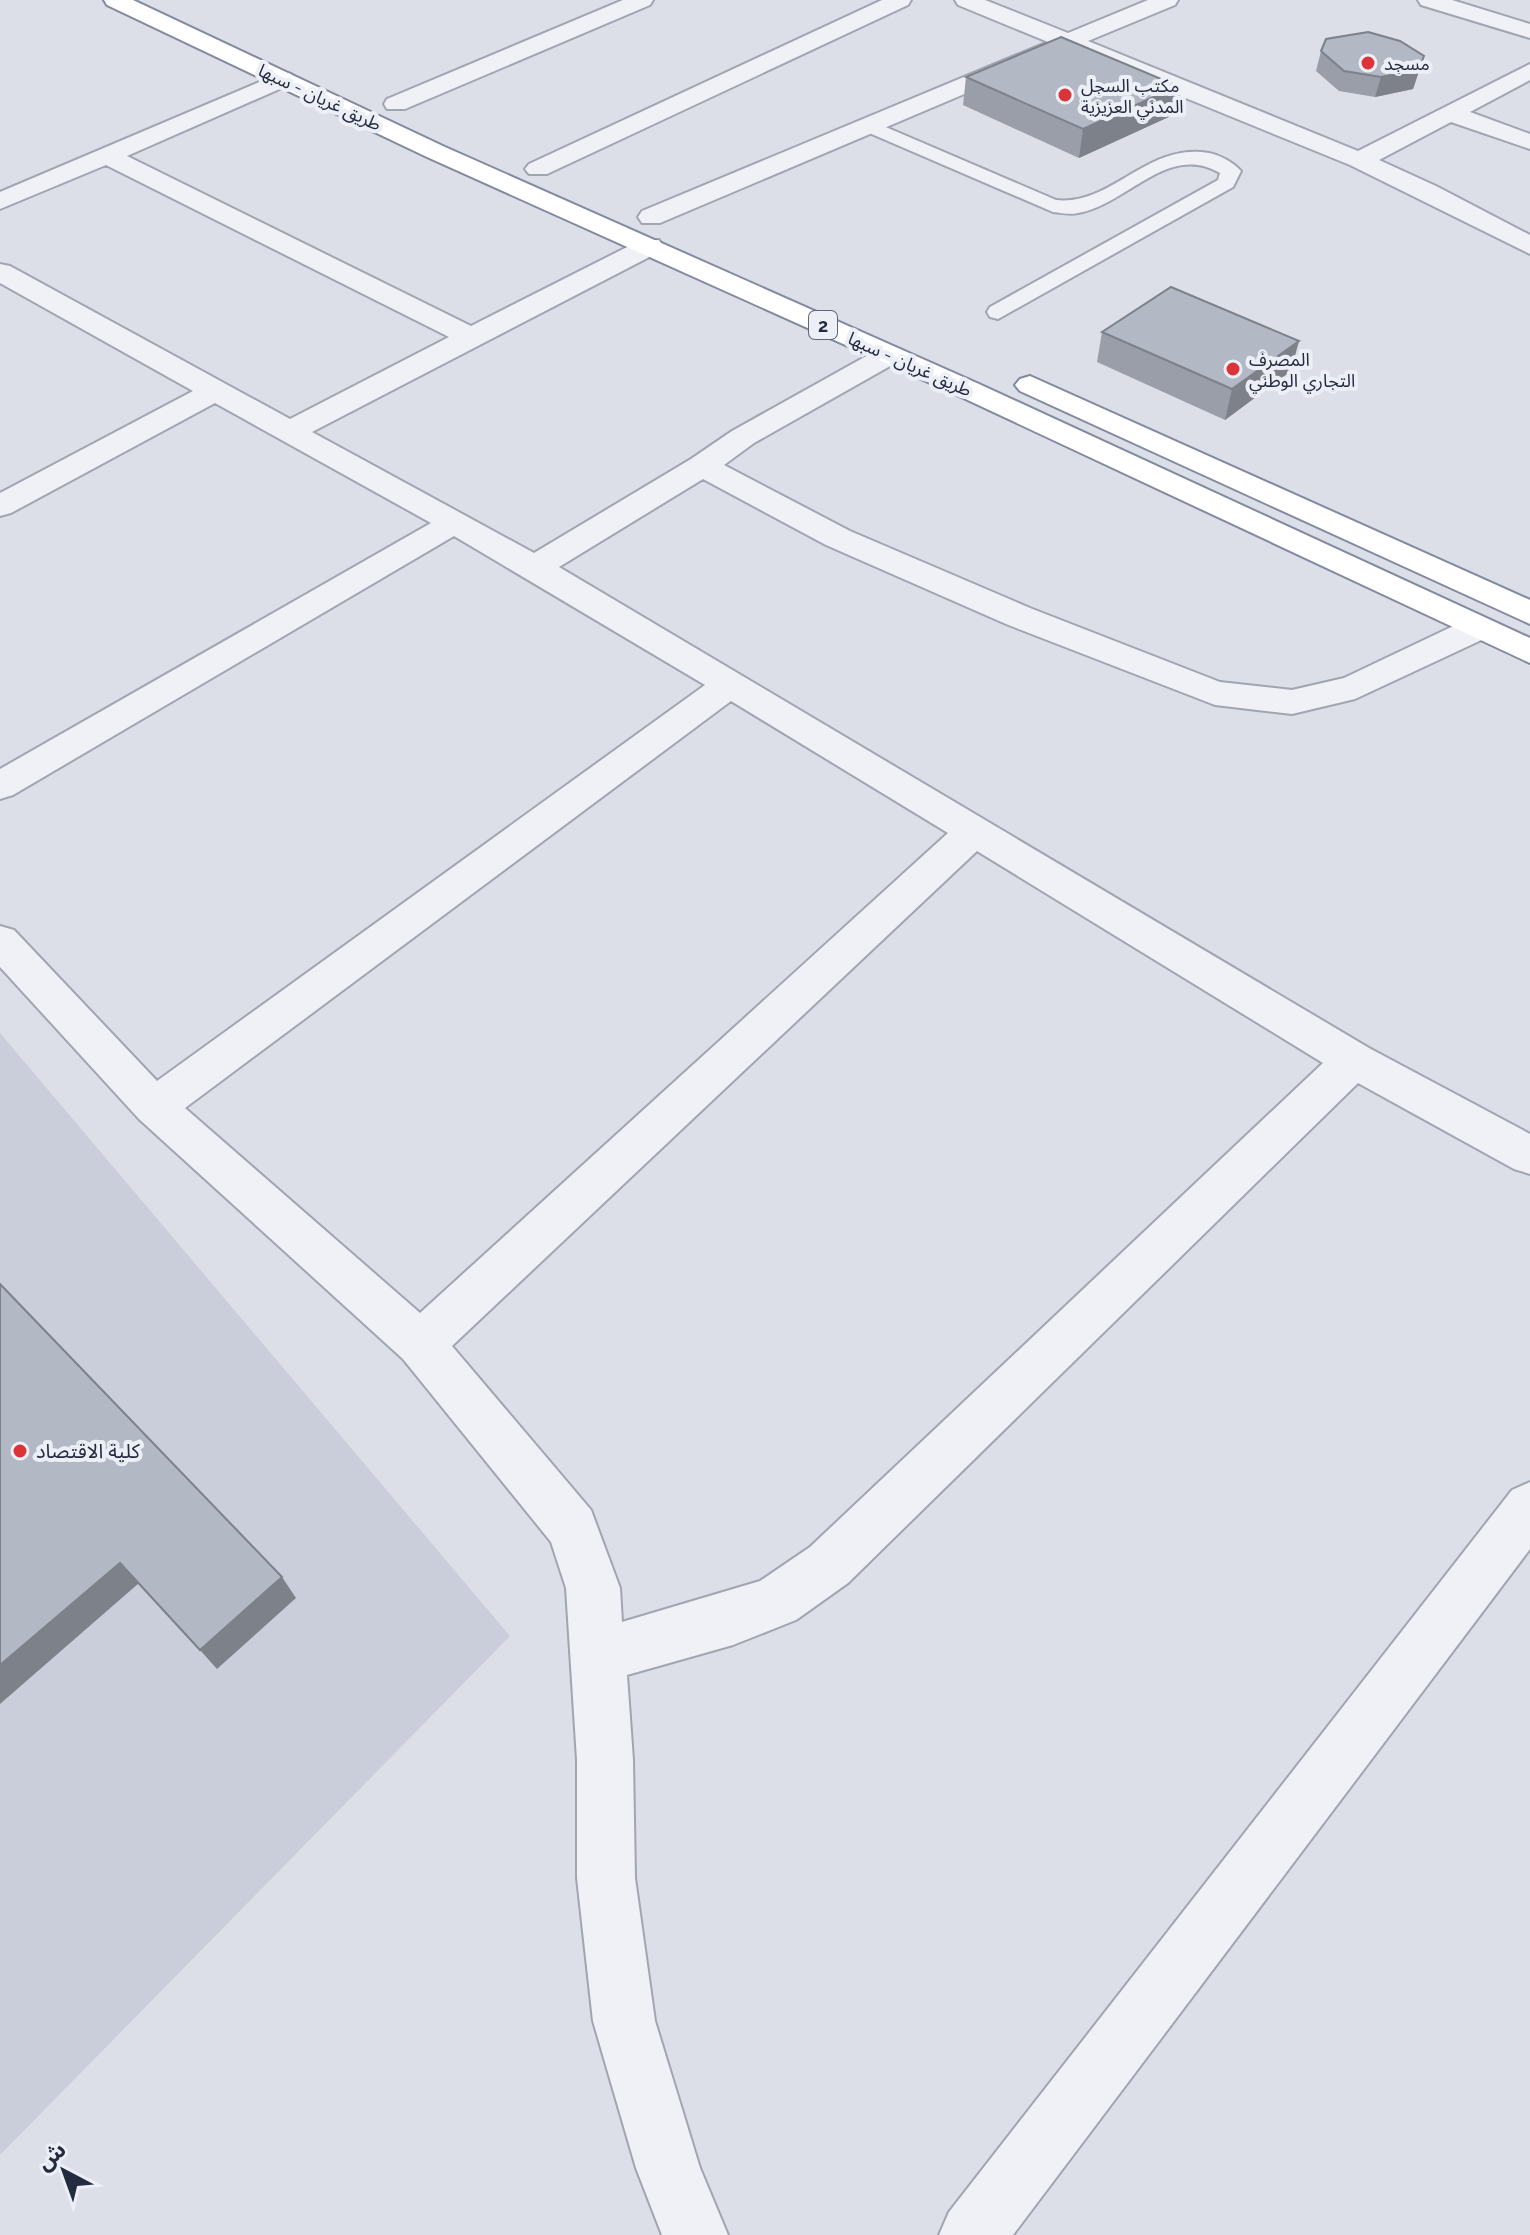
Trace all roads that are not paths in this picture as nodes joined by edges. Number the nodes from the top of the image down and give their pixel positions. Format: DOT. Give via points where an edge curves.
graph roads {
  1 [pos="115,0"];
  2 [pos="164,0"];
  3 [pos="642,0"];
  4 [pos="900,0"];
  5 [pos="966,0"];
  6 [pos="1167,0"];
  7 [pos="1429,0"];
  8 [pos="1530,31"];
  9 [pos="1065,41"];
  10 [pos="1529,72"];
  11 [pos="283,79"];
  12 [pos="396,104"];
  13 [pos="1450,113"];
  14 [pos="439,124"];
  15 [pos="867,125"];
  16 [pos="467,136"];
  17 [pos="1530,142"];
  18 [pos="108,156"];
  19 [pos="1359,160"];
  20 [pos="538,169"];
  21 [pos="566,181"];
  22 [pos="0,201"];
  23 [pos="623,205"];
  24 [pos="651,217"];
  25 [pos="680,230"];
  26 [pos="650,246"];
  27 [pos="1530,246"];
  28 [pos="0,272"];
  29 [pos="998,312"];
  30 [pos="471,337"];
  31 [pos="889,355"];
  32 [pos="1012,377"];
  33 [pos="217,390"];
  34 [pos="290,431"];
  35 [pos="702,466"];
  36 [pos="0,506"];
  37 [pos="455,522"];
  38 [pos="535,567"];
  39 [pos="1530,613"];
  40 [pos="1478,628"];
  41 [pos="1530,652"];
  42 [pos="730,684"];
  43 [pos="0,786"];
  44 [pos="975,831"];
  45 [pos="0,941"];
  46 [pos="1354,1060"];
  47 [pos="154,1107"];
  48 [pos="1530,1156"];
  49 [pos="420,1344"];
  50 [pos="1530,1507"];
  51 [pos="600,1655"];
  52 [pos="695,2235"];
  53 [pos="972,2235"];
  1 -- 11 [label="highway, طريق غريان - سبها / 2"];
  2 -- 12 [label="highway, طريق غريان - سبها"];
  3 -- 12 [label="street"];
  4 -- 20 [label="street"];
  5 -- 9 [label="street"];
  6 -- 9 [label="street"];
  7 -- 8 [label="street"];
  9 -- 15 [label="street"];
  9 -- 19 [label="street"];
  10 -- 13 [label="street"];
  11 -- 18 [label="street"];
  11 -- 26 [label="highway, طريق غريان - سبها / 2"];
  12 -- 14 [label="highway, طريق غريان - سبها"];
  13 -- 17 [label="street"];
  13 -- 19 [label="street"];
  15 -- 24 [label="street"];
  15 -- 29 [label="lane" via="1053,206 1077,208 1189,154 1218,160 1231,171 1226,183"];
  16 -- 20 [label="highway"];
  18 -- 22 [label="street"];
  18 -- 30 [label="street"];
  19 -- 27 [label="street"];
  20 -- 21 [label="highway"];
  23 -- 24 [label="highway"];
  24 -- 25 [label="highway"];
  26 -- 30 [label="street"];
  26 -- 31 [label="highway, طريق غريان - سبها / 2"];
  28 -- 33 [label="street"];
  30 -- 34 [label="street"];
  31 -- 35 [label="street" via="743,437"];
  31 -- 40 [label="highway, طريق غريان - سبها / 2"];
  32 -- 39 [label="highway"];
  33 -- 34 [label="street"];
  33 -- 36 [label="street"];
  34 -- 37 [label="street"];
  35 -- 38 [label="street"];
  35 -- 40 [label="street" via="838,538 1215,693 1292,702 1355,687"];
  37 -- 38 [label="street"];
  37 -- 43 [label="street"];
  38 -- 42 [label="street"];
  40 -- 41 [label="highway, طريق غريان - سبها / 2"];
  42 -- 44 [label="street"];
  42 -- 47 [label="street"];
  44 -- 46 [label="street"];
  44 -- 49 [label="street"];
  45 -- 47 [label="street"];
  46 -- 48 [label="street"];
  46 -- 51 [label="street" via="829,1565 777,1601"];
  47 -- 49 [label="street"];
  49 -- 51 [label="street" via="573,1528 593,1588"];
  50 -- 53 [label="street"];
  51 -- 52 [label="street" via="606,1878 624,2021 668,2168"];
}
